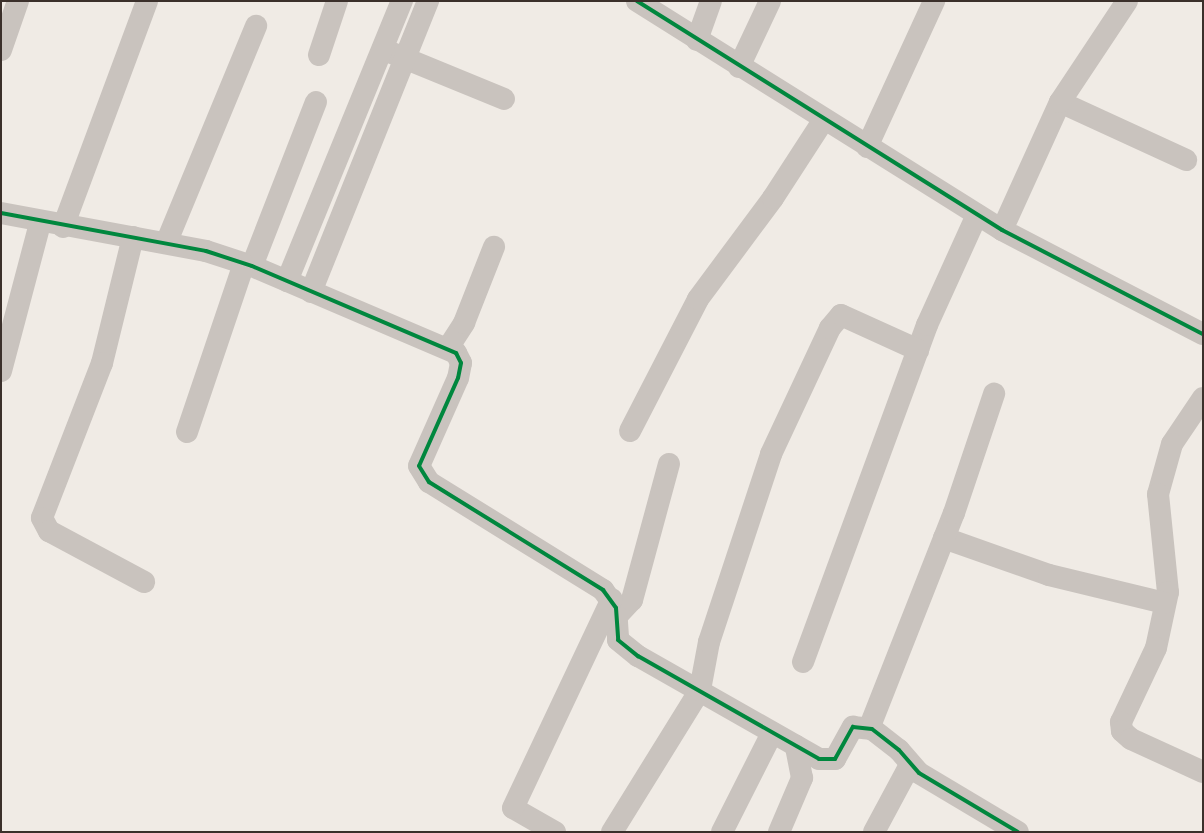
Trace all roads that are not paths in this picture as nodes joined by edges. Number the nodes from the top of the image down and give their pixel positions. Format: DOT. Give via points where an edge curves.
graph roads {
  1 [pos="18,1"];
  2 [pos="147,1"];
  3 [pos="337,1"];
  4 [pos="402,1"];
  5 [pos="428,1"];
  6 [pos="637,1"];
  7 [pos="711,1"];
  8 [pos="770,1"];
  9 [pos="934,1"];
  10 [pos="1127,1"];
  11 [pos="256,26"];
  12 [pos="697,40"];
  13 [pos="1,50"];
  14 [pos="393,54"];
  15 [pos="319,55"];
  16 [pos="739,67"];
  17 [pos="504,99"];
  18 [pos="316,102"];
  19 [pos="1060,102"];
  20 [pos="823,121"];
  21 [pos="867,147"];
  22 [pos="1186,160"];
  23 [pos="1,213"];
  24 [pos="977,215"];
  25 [pos="40,223"];
  26 [pos="63,227"];
  27 [pos="1002,230"];
  28 [pos="133,237"];
  29 [pos="167,241"];
  30 [pos="494,247"];
  31 [pos="248,265"];
  32 [pos="287,282"];
  33 [pos="311,292"];
  34 [pos="1203,334"];
  35 [pos="448,348"];
  36 [pos="918,350"];
  37 [pos="1,371"];
  38 [pos="994,394"];
  39 [pos="1203,398"];
  40 [pos="630,431"];
  41 [pos="186,432"];
  42 [pos="669,464"];
  43 [pos="944,538"];
  44 [pos="144,582"];
  45 [pos="1165,603"];
  46 [pos="614,609"];
  47 [pos="803,662"];
  48 [pos="700,690"];
  49 [pos="872,729"];
  50 [pos="772,733"];
  51 [pos="796,746"];
  52 [pos="910,765"];
  53 [pos="1203,772"];
  54 [pos="556,832"];
  55 [pos="612,832"];
  56 [pos="722,832"];
  57 [pos="780,832"];
  58 [pos="874,832"];
  59 [pos="1018,832"];
  1 -- 13 [label="street"];
  2 -- 26 [label="street"];
  3 -- 15 [label="street"];
  4 -- 14 [label="street"];
  5 -- 14 [label="street"];
  6 -- 12 [label="street"];
  7 -- 12 [label="street"];
  8 -- 16 [label="street"];
  9 -- 21 [label="street"];
  10 -- 19 [label="street"];
  11 -- 29 [label="street"];
  12 -- 16 [label="street"];
  14 -- 17 [label="street"];
  14 -- 32 [label="street"];
  14 -- 33 [label="street"];
  16 -- 20 [label="street"];
  18 -- 31 [label="street"];
  19 -- 22 [label="street"];
  19 -- 27 [label="street"];
  20 -- 21 [label="street"];
  20 -- 40 [label="street" via="773,198 698,299"];
  21 -- 24 [label="street"];
  23 -- 25 [label="street"];
  24 -- 27 [label="street"];
  24 -- 36 [label="street"];
  25 -- 26 [label="street"];
  25 -- 37 [label="street"];
  26 -- 28 [label="street"];
  27 -- 34 [label="street"];
  28 -- 29 [label="street"];
  28 -- 44 [label="street" via="102,363 42,518 49,531"];
  29 -- 31 [label="street"];
  30 -- 35 [label="street" via="464,323"];
  31 -- 32 [label="street"];
  31 -- 41 [label="street"];
  32 -- 33 [label="street"];
  33 -- 35 [label="street"];
  35 -- 46 [label="street" via="456,353 461,363 458,378 419,466 422,474 603,590"];
  36 -- 47 [label="street"];
  36 -- 48 [label="street" via="841,315 830,328 771,454 709,642"];
  38 -- 43 [label="street"];
  39 -- 45 [label="street" via="1172,444 1158,494 1168,592"];
  42 -- 46 [label="street" via="632,600"];
  43 -- 45 [label="street" via="1049,575"];
  43 -- 49 [label="street" via="870,726"];
  45 -- 53 [label="street" via="1156,648 1125,708 1121,722 1122,731 1131,739"];
  46 -- 48 [label="street" via="615,631 625,648"];
  46 -- 54 [label="street" via="513,808"];
  48 -- 50 [label="street"];
  48 -- 55 [label="street"];
  49 -- 51 [label="street" via="854,727 835,759 826,761"];
  49 -- 52 [label="street" via="899,750"];
  50 -- 51 [label="street"];
  50 -- 56 [label="street"];
  51 -- 57 [label="street" via="802,778"];
  52 -- 58 [label="street"];
  52 -- 59 [label="street" via="945,790"];
}
